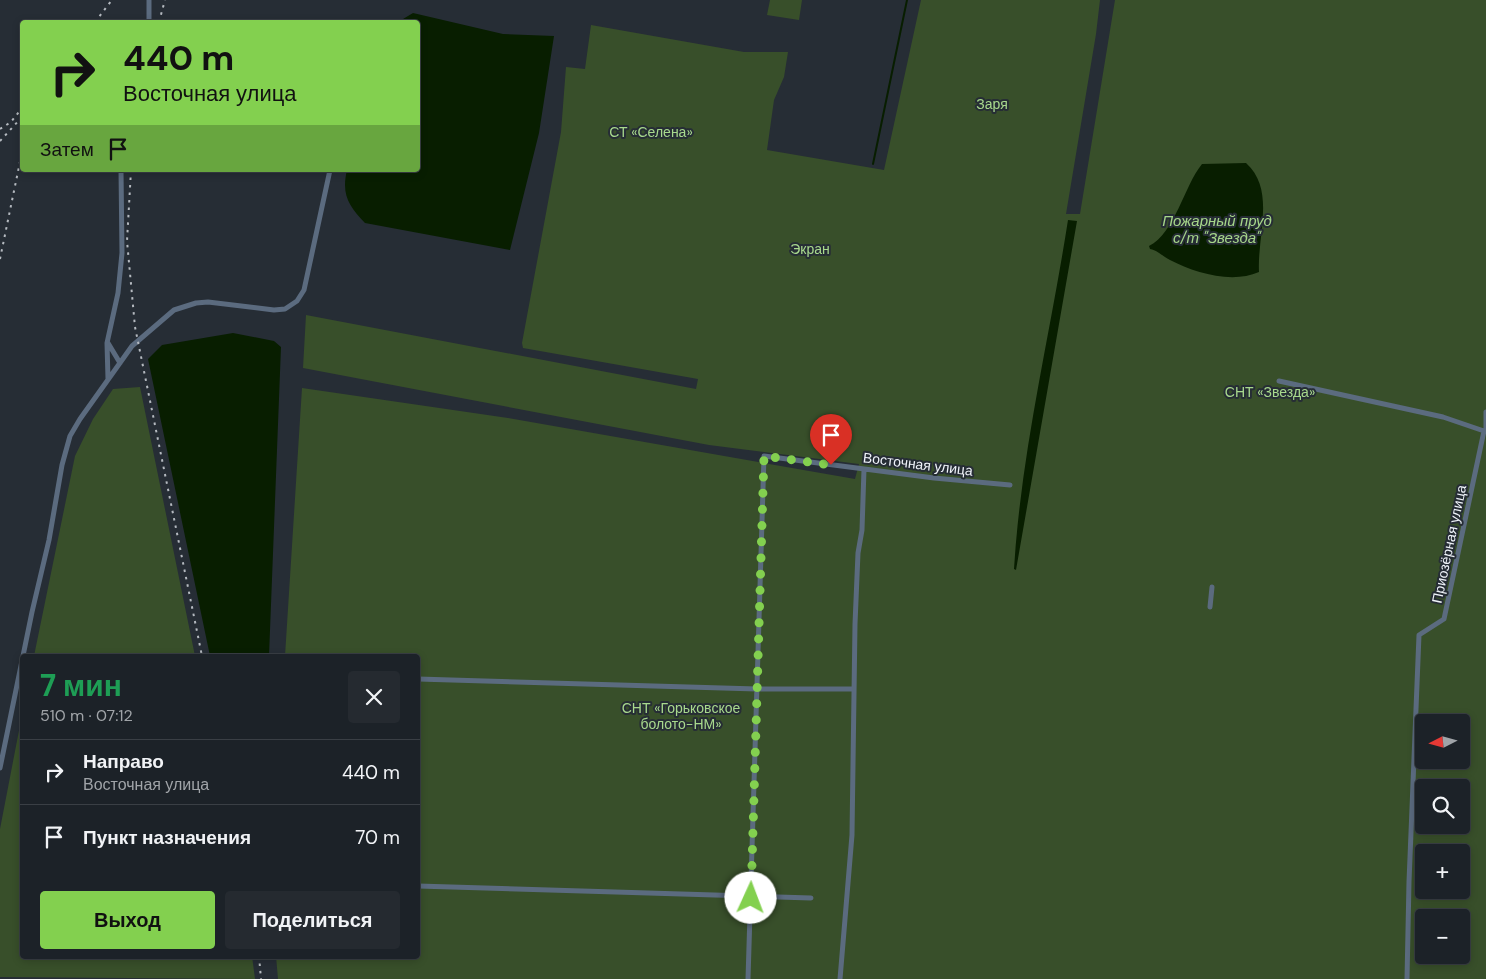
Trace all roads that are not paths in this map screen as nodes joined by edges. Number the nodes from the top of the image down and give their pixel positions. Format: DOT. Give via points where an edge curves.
graph roads {
  1 [pos="149,0"];
  2 [pos="149,20"];
  3 [pos="121,172"];
  4 [pos="330,172"];
  5 [pos="107,343"];
  6 [pos="120,363"];
  7 [pos="108,379"];
  8 [pos="1279,380"];
  9 [pos="1486,412"];
  10 [pos="1485,431"];
  11 [pos="864,469"];
  12 [pos="1010,486"];
  13 [pos="1212,587"];
  14 [pos="1210,607"];
  15 [pos="23,654"];
  16 [pos="20,670"];
  17 [pos="420,679"];
  18 [pos="757,689"];
  19 [pos="853,689"];
  20 [pos="0,768"];
  21 [pos="420,886"];
  22 [pos="751,898"];
  23 [pos="811,898"];
  24 [pos="748,979"];
  25 [pos="840,979"];
  26 [pos="1407,979"];
  1 -- 2 [label="street"];
  3 -- 5 [label="street" via="122,253 118,293"];
  4 -- 6 [label="street" via="304,290 296,301 285,309 274,310 208,302 184,306 144,334"];
  5 -- 6 [label="street"];
  5 -- 7 [label="street"];
  6 -- 7 [label="street"];
  7 -- 15 [label="street" via="70,436"];
  8 -- 10 [label="street" via="1443,417"];
  9 -- 10 [label="street"];
  10 -- 26 [label="street, Приозёрная улица" via="1444,620 1419,635"];
  11 -- 12 [label="street, Восточная улица"];
  11 -- 18 [label="street, Восточная улица" via="764,456"];
  11 -- 19 [label="street"];
  13 -- 14 [label="street"];
  16 -- 20 [label="street"];
  17 -- 18 [label="street"];
  18 -- 19 [label="street"];
  18 -- 22 [label="street"];
  19 -- 25 [label="street" via="853,827"];
  21 -- 22 [label="street"];
  22 -- 23 [label="street"];
  22 -- 24 [label="street"];
}
